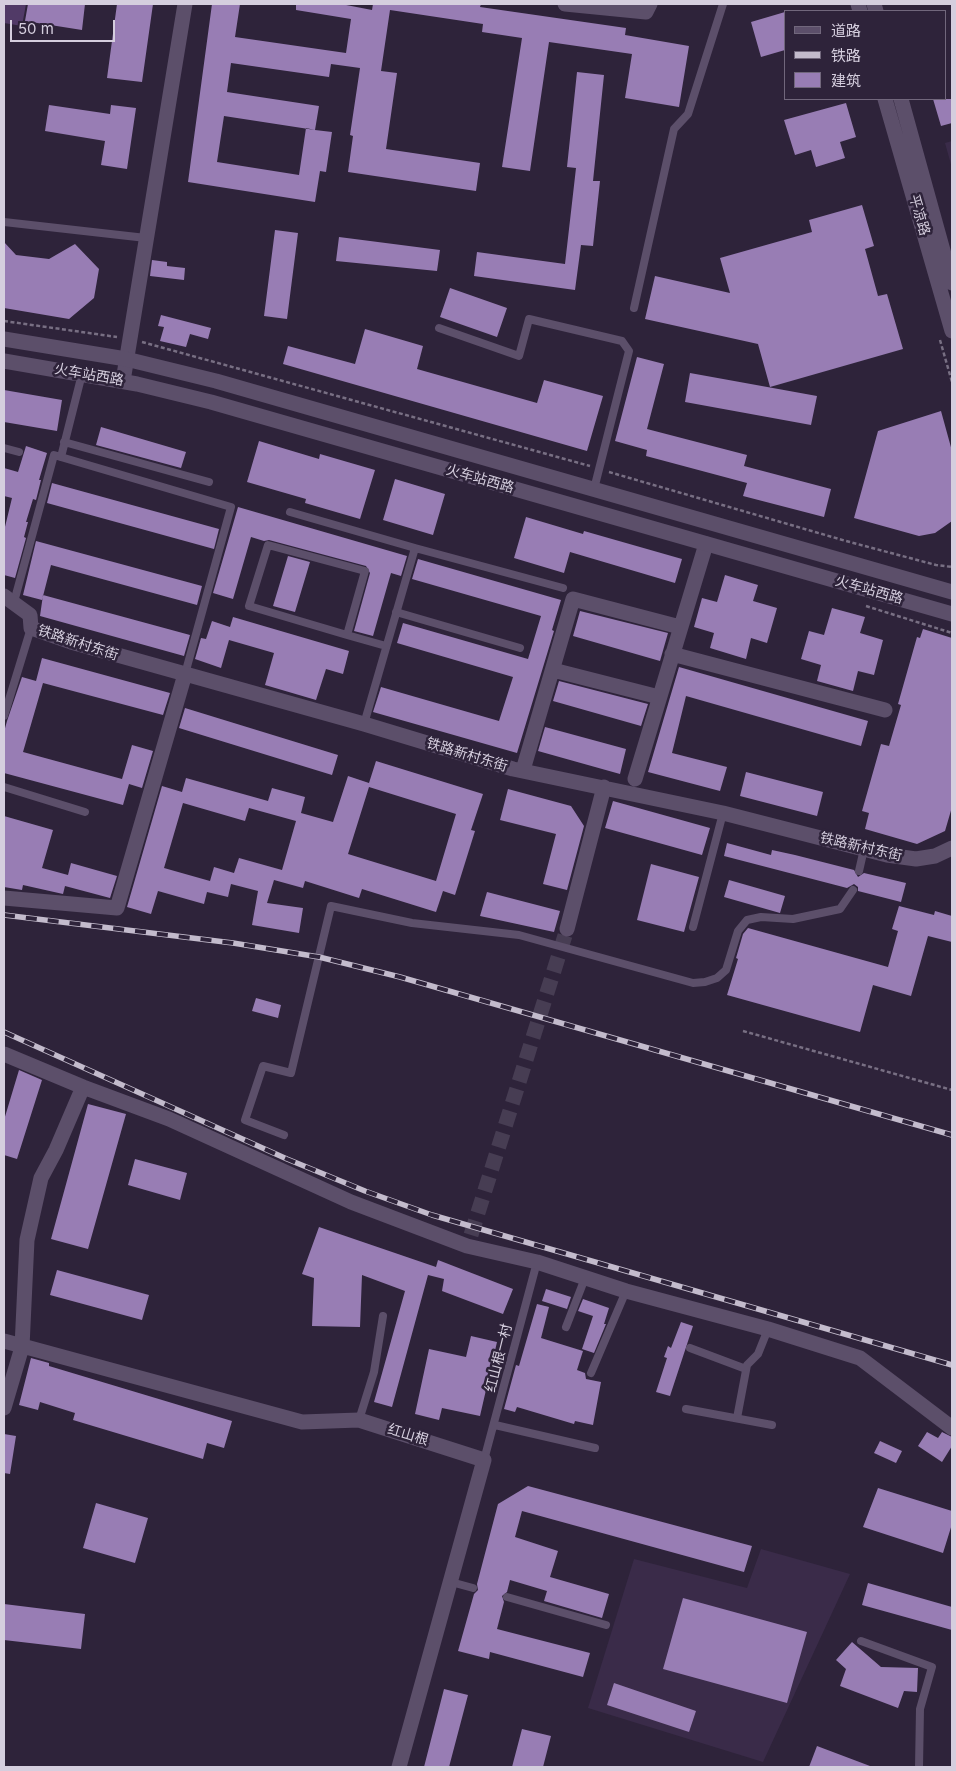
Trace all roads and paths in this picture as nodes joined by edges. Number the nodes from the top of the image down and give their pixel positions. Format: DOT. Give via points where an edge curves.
graph roads {
  1 [pos="185,4"];
  2 [pos="565,4"];
  3 [pos="650,4"];
  4 [pos="723,4"];
  5 [pos="885,100"];
  6 [pos="901,100"];
  7 [pos="4,222"];
  8 [pos="146,238"];
  9 [pos="952,283"];
  10 [pos="634,308"];
  11 [pos="4,321"];
  12 [pos="439,328"];
  13 [pos="952,331"];
  14 [pos="4,339"];
  15 [pos="129,339"];
  16 [pos="126,359"];
  17 [pos="4,361"];
  18 [pos="82,374"];
  19 [pos="123,381"];
  20 [pos="64,442"];
  21 [pos="4,448"];
  22 [pos="19,452"];
  23 [pos="61,457"];
  24 [pos="599,469"];
  25 [pos="209,482"];
  26 [pos="594,489"];
  27 [pos="290,512"];
  28 [pos="706,544"];
  29 [pos="415,548"];
  30 [pos="952,567"];
  31 [pos="563,588"];
  32 [pos="952,592"];
  33 [pos="9,599"];
  34 [pos="396,612"];
  35 [pos="952,614"];
  36 [pos="680,627"];
  37 [pos="31,628"];
  38 [pos="347,635"];
  39 [pos="386,646"];
  40 [pos="520,648"];
  41 [pos="672,654"];
  42 [pos="553,670"];
  43 [pos="185,674"];
  44 [pos="659,696"];
  45 [pos="885,710"];
  46 [pos="4,716"];
  47 [pos="364,724"];
  48 [pos="523,770"];
  49 [pos="635,779"];
  50 [pos="4,787"];
  51 [pos="604,787"];
  52 [pos="85,812"];
  53 [pos="723,813"];
  54 [pos="952,848"];
  55 [pos="864,849"];
  56 [pos="859,871"];
  57 [pos="853,890"];
  58 [pos="4,898"];
  59 [pos="693,927"];
  60 [pos="567,929"];
  61 [pos="743,1031"];
  62 [pos="4,1054"];
  63 [pos="83,1087"];
  64 [pos="952,1090"];
  65 [pos="284,1134"];
  66 [pos="537,1262"];
  67 [pos="585,1278"];
  68 [pos="626,1291"];
  69 [pos="383,1316"];
  70 [pos="566,1327"];
  71 [pos="768,1329"];
  72 [pos="4,1341"];
  73 [pos="22,1347"];
  74 [pos="690,1348"];
  75 [pos="746,1369"];
  76 [pos="591,1373"];
  77 [pos="4,1408"];
  78 [pos="686,1409"];
  79 [pos="737,1418"];
  80 [pos="359,1420"];
  81 [pos="495,1425"];
  82 [pos="772,1425"];
  83 [pos="952,1428"];
  84 [pos="595,1448"];
  85 [pos="484,1460"];
  86 [pos="451,1582"];
  87 [pos="473,1588"];
  88 [pos="507,1597"];
  89 [pos="606,1625"];
  90 [pos="861,1641"];
  91 [pos="399,1767"];
  92 [pos="919,1767"];
  1 -- 8 [label="street"];
  2 -- 3 [label="street" via="646,12"];
  4 -- 10 [label="lane" via="688,114 674,129"];
  5 -- 13 [label="street, 平凉路"];
  6 -- 9 [label="street, 平凉路"];
  7 -- 8 [label="lane"];
  8 -- 15 [label="street"];
  11 -- 15 [label="path"];
  12 -- 24 [label="lane" via="520,356 528,319 622,341 629,351"];
  14 -- 16 [label="street, 火车站西路"];
  15 -- 16 [label="street"];
  15 -- 24 [label="path"];
  16 -- 19 [label="street"];
  16 -- 26 [label="street, 火车站西路" via="216,381"];
  17 -- 18 [label="street, 火车站西路"];
  18 -- 19 [label="street, 火车站西路"];
  18 -- 20 [label="lane"];
  19 -- 28 [label="street, 火车站西路" via="211,402"];
  20 -- 23 [label="lane"];
  20 -- 25 [label="lane"];
  21 -- 22 [label="lane"];
  23 -- 33 [label="lane" via="54,455"];
  23 -- 43 [label="lane" via="231,507"];
  24 -- 26 [label="lane"];
  24 -- 30 [label="path" via="846,541"];
  26 -- 32 [label="street, 火车站西路"];
  27 -- 29 [label="lane"];
  28 -- 35 [label="street, 火车站西路"];
  28 -- 36 [label="street"];
  29 -- 31 [label="lane"];
  29 -- 34 [label="lane"];
  33 -- 37 [label="street, 铁路新村东街" via="30,615"];
  34 -- 39 [label="lane"];
  34 -- 40 [label="lane"];
  36 -- 41 [label="street"];
  36 -- 42 [label="street" via="573,599"];
  37 -- 43 [label="street, 铁路新村东街"];
  37 -- 46 [label="lane"];
  38 -- 38 [label="lane" via="249,606 268,544 365,571"];
  38 -- 39 [label="lane"];
  39 -- 47 [label="lane"];
  41 -- 44 [label="street"];
  41 -- 45 [label="street"];
  42 -- 44 [label="street"];
  42 -- 48 [label="street"];
  43 -- 47 [label="street, 铁路新村东街"];
  43 -- 58 [label="street" via="117,908"];
  44 -- 49 [label="street"];
  47 -- 48 [label="street, 铁路新村东街"];
  48 -- 51 [label="street, 铁路新村东街"];
  50 -- 52 [label="lane"];
  51 -- 53 [label="street, 铁路新村东街"];
  51 -- 60 [label="street"];
  53 -- 55 [label="street, 铁路新村东街"];
  53 -- 59 [label="lane"];
  54 -- 55 [label="street, 铁路新村东街" via="935,856 916,859"];
  55 -- 56 [label="lane"];
  57 -- 65 [label="lane" via="840,909 792,919 760,917 747,920 738,931 726,970 717,978 694,983 519,934 412,923 331,906 291,1073 263,1066 245,1120"];
  61 -- 64 [label="path"];
  62 -- 63 [label="street"];
  63 -- 66 [label="street" via="169,1119 351,1202"];
  63 -- 73 [label="street" via="41,1178 27,1240"];
  66 -- 67 [label="street"];
  66 -- 81 [label="lane, 红山根一村"];
  67 -- 68 [label="street"];
  67 -- 70 [label="lane"];
  68 -- 71 [label="street"];
  68 -- 76 [label="lane"];
  69 -- 80 [label="lane" via="374,1372"];
  71 -- 75 [label="lane" via="758,1354"];
  71 -- 83 [label="street" via="860,1358"];
  72 -- 73 [label="street, 红山根"];
  73 -- 77 [label="street"];
  73 -- 80 [label="street, 红山根" via="302,1422"];
  74 -- 75 [label="lane"];
  75 -- 79 [label="lane"];
  78 -- 79 [label="lane"];
  79 -- 82 [label="lane"];
  80 -- 85 [label="street, 红山根"];
  81 -- 84 [label="lane"];
  81 -- 85 [label="lane, 红山根一村"];
  85 -- 86 [label="street"];
  86 -- 87 [label="lane"];
  86 -- 91 [label="street"];
  88 -- 89 [label="lane"];
  90 -- 92 [label="lane" via="932,1667 920,1709"];
}
